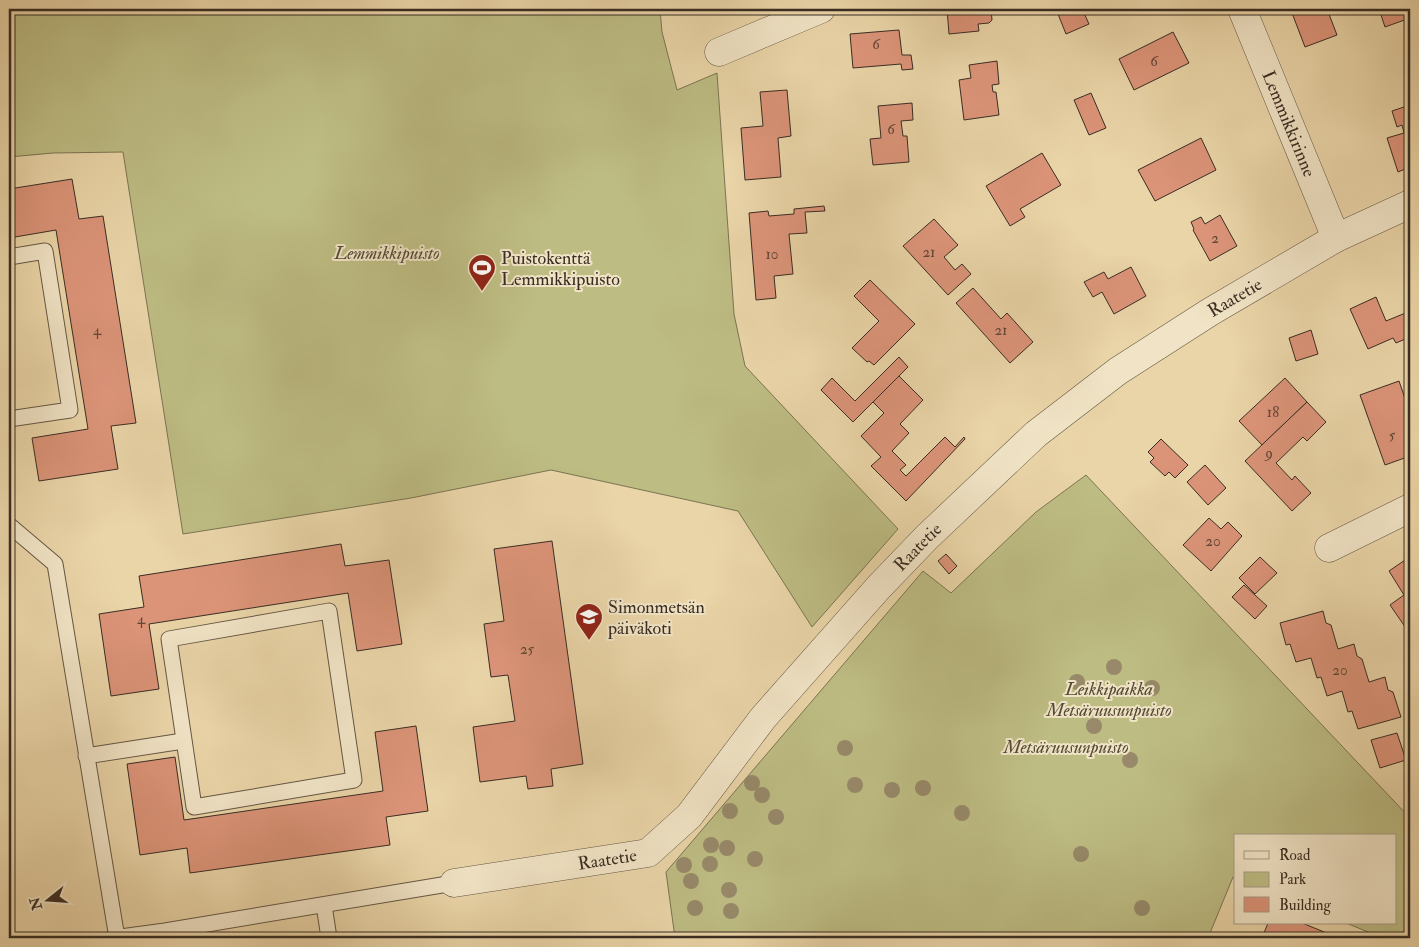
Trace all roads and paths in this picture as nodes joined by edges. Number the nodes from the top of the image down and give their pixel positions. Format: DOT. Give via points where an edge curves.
graph roads {
  1 [pos="821,9"];
  2 [pos="1242,9"];
  3 [pos="719,52"];
  4 [pos="1410,204"];
  5 [pos="1336,238"];
  6 [pos="9,257"];
  7 [pos="9,419"];
  8 [pos="1410,508"];
  9 [pos="9,525"];
  10 [pos="1329,548"];
  11 [pos="184,741"];
  12 [pos="86,756"];
  13 [pos="454,883"];
  14 [pos="324,905"];
  15 [pos="165,935"];
  16 [pos="115,938"];
  17 [pos="329,938"];
  1 -- 3 [label="street"];
  2 -- 5 [label="street, Lemmikkirinne"];
  4 -- 5 [label="street, Raatetie"];
  5 -- 13 [label="street, Raatetie" via="1118,371 1036,434 878,588 762,718 689,816 648,853"];
  6 -- 7 [label="lane" via="45,251 70,410"];
  8 -- 10 [label="street"];
  9 -- 12 [label="lane" via="55,564"];
  11 -- 11 [label="lane" via="194,807 354,780 328,611 169,639"];
  11 -- 12 [label="lane"];
  12 -- 16 [label="lane"];
  13 -- 14 [label="lane"];
  14 -- 15 [label="lane"];
  14 -- 17 [label="lane"];
  15 -- 16 [label="lane"];
}
